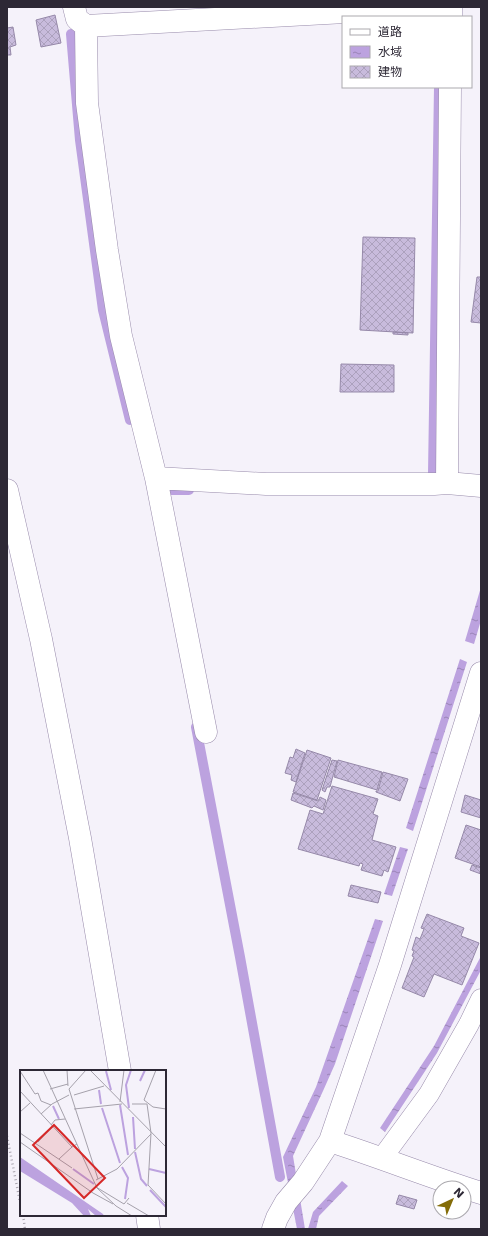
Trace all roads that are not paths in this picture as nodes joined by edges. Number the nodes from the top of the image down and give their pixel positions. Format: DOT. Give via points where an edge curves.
graph roads {
  1 [pos="74,7"];
  2 [pos="437,7"];
  3 [pos="86,26"];
  4 [pos="450,88"];
  5 [pos="156,478"];
  6 [pos="447,483"];
  7 [pos="481,486"];
  8 [pos="7,490"];
  9 [pos="481,673"];
  10 [pos="206,732"];
  11 [pos="481,999"];
  12 [pos="120,1070"];
  13 [pos="330,1141"];
  14 [pos="382,1158"];
  15 [pos="481,1193"];
  16 [pos="147,1216"];
  17 [pos="149,1229"];
  18 [pos="273,1229"];
  1 -- 3 [label="street" via="77,19"];
  2 -- 3 [label="street"];
  3 -- 5 [label="street" via="86,103 120,336"];
  4 -- 6 [label="street"];
  5 -- 6 [label="street" via="266,484"];
  5 -- 10 [label="street"];
  6 -- 7 [label="street"];
  8 -- 12 [label="street" via="41,639 80,838"];
  9 -- 13 [label="street" via="390,965"];
  11 -- 14 [label="lane" via="429,1094"];
  13 -- 14 [label="street"];
  13 -- 18 [label="street" via="303,1182 286,1202"];
  14 -- 15 [label="street"];
  16 -- 17 [label="street"];
}
